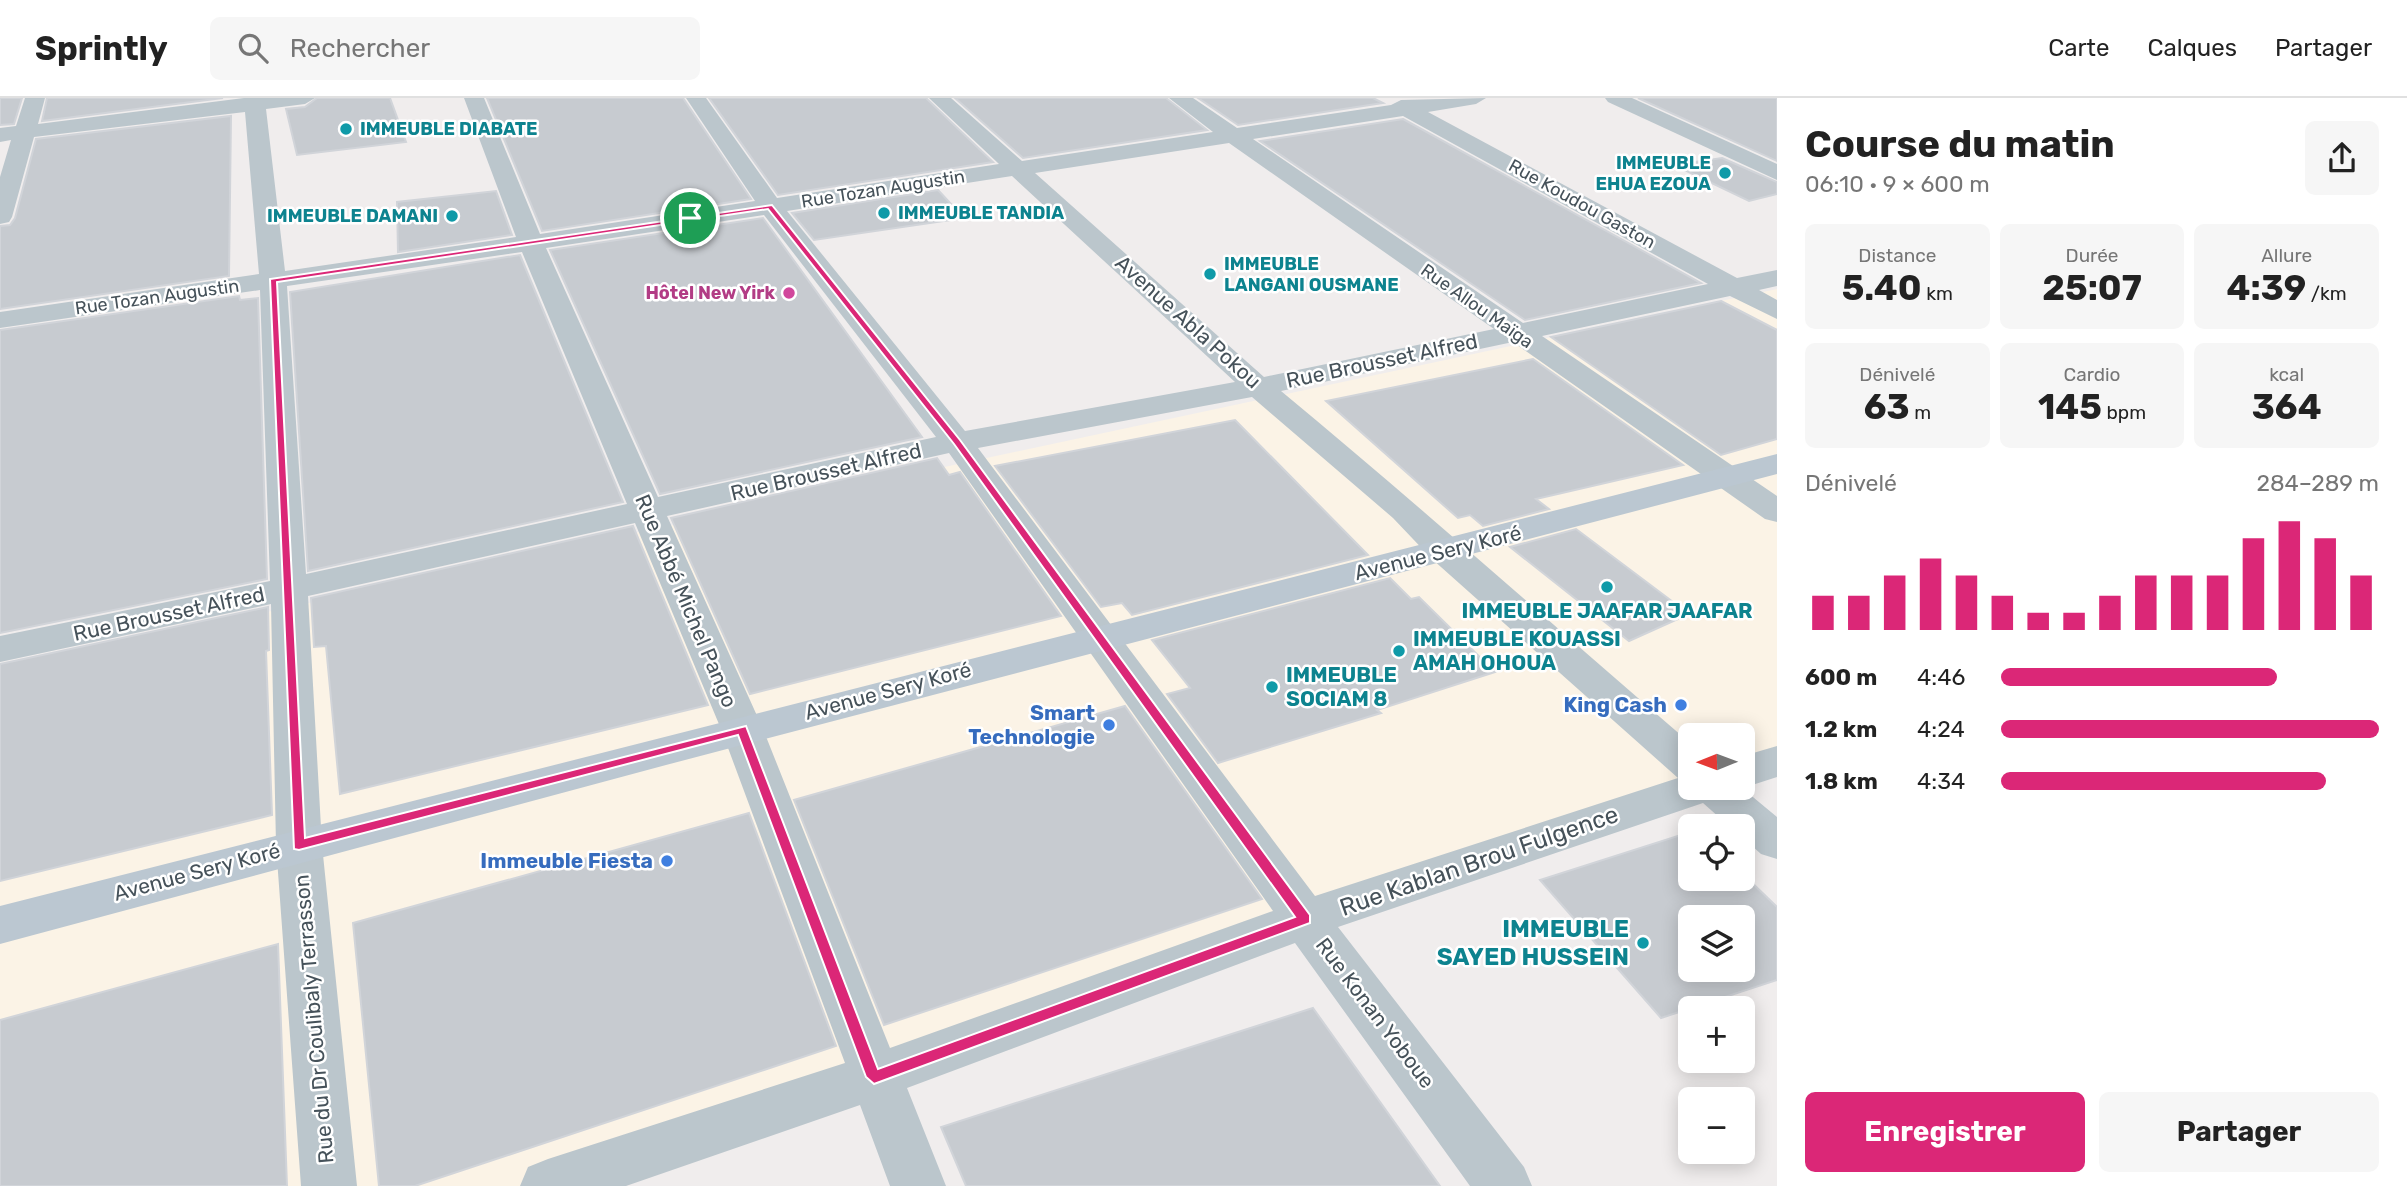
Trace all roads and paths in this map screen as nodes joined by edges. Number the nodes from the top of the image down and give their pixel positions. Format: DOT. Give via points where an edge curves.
graph roads {
  1 [pos="35,98"];
  2 [pos="305,98"];
  3 [pos="474,98"];
  4 [pos="696,98"];
  5 [pos="939,98"];
  6 [pos="1179,98"];
  7 [pos="1476,98"];
  8 [pos="1615,98"];
  9 [pos="254,101"];
  10 [pos="1397,103"];
  11 [pos="25,132"];
  12 [pos="0,135"];
  13 [pos="1234,135"];
  14 [pos="1018,167"];
  15 [pos="1777,173"];
  16 [pos="769,206"];
  17 [pos="0,217"];
  18 [pos="531,243"];
  19 [pos="1777,278"];
  20 [pos="273,281"];
  21 [pos="1735,287"];
  22 [pos="1777,311"];
  23 [pos="0,320"];
  24 [pos="1515,333"];
  25 [pos="1258,387"];
  26 [pos="957,442"];
  27 [pos="1777,464"];
  28 [pos="1723,478"];
  29 [pos="648,512"];
  30 [pos="1777,512"];
  31 [pos="1445,551"];
  32 [pos="289,589"];
  33 [pos="1098,637"];
  34 [pos="0,649"];
  35 [pos="742,729"];
  36 [pos="1678,755"];
  37 [pos="1777,761"];
  38 [pos="1755,768"];
  39 [pos="1678,794"];
  40 [pos="1728,800"];
  41 [pos="1777,842"];
  42 [pos="299,845"];
  43 [pos="1305,919"];
  44 [pos="0,925"];
  45 [pos="874,1077"];
  46 [pos="329,1186"];
  47 [pos="548,1186"];
  48 [pos="918,1186"];
  49 [pos="1504,1186"];
  1 -- 11 [label="street"];
  2 -- 9 [label="street"];
  3 -- 18 [label="street, Rue Abbé Michel Pango"];
  4 -- 16 [label="street, Rue Konan Yoboue"];
  5 -- 14 [label="street, Avenue Abla Pokou"];
  6 -- 13 [label="street, Rue Allou Maïga"];
  7 -- 10 [label="street, Rue Tozan Augustin"];
  8 -- 15 [label="street"];
  9 -- 11 [label="street"];
  9 -- 20 [label="street, Rue du Dr Coulibaly Terrasson"];
  10 -- 13 [label="street, Rue Tozan Augustin"];
  10 -- 21 [label="street, Rue Koudou Gaston"];
  11 -- 12 [label="street"];
  11 -- 17 [label="street"];
  13 -- 14 [label="street, Rue Tozan Augustin"];
  13 -- 24 [label="street, Rue Allou Maïga"];
  14 -- 16 [label="street, Rue Tozan Augustin"];
  14 -- 25 [label="street, Avenue Abla Pokou"];
  16 -- 18 [label="street, Rue Tozan Augustin"];
  16 -- 26 [label="street, Rue Konan Yoboue"];
  18 -- 20 [label="street, Rue Tozan Augustin"];
  18 -- 29 [label="street, Rue Abbé Michel Pango"];
  19 -- 21 [label="street, Rue Brousset Alfred"];
  20 -- 23 [label="street, Rue Tozan Augustin"];
  20 -- 32 [label="street, Rue du Dr Coulibaly Terrasson"];
  21 -- 22 [label="street, Rue Koudou Gaston"];
  21 -- 24 [label="street, Rue Brousset Alfred"];
  24 -- 25 [label="street, Rue Brousset Alfred"];
  24 -- 28 [label="street, Rue Allou Maïga"];
  25 -- 26 [label="street, Rue Brousset Alfred"];
  25 -- 31 [label="street, Avenue Abla Pokou" via="1405,511"];
  26 -- 29 [label="street, Rue Brousset Alfred"];
  26 -- 33 [label="street, Rue Konan Yoboue"];
  27 -- 28 [label="street, Avenue Sery Koré"];
  28 -- 30 [label="street, Rue Allou Maïga"];
  28 -- 31 [label="street, Avenue Sery Koré"];
  29 -- 32 [label="street, Rue Brousset Alfred"];
  29 -- 35 [label="street, Rue Abbé Michel Pango"];
  31 -- 33 [label="street, Avenue Sery Koré"];
  31 -- 36 [label="street, Avenue Abla Pokou"];
  32 -- 34 [label="street, Rue Brousset Alfred"];
  32 -- 42 [label="street, Rue du Dr Coulibaly Terrasson"];
  33 -- 35 [label="street, Avenue Sery Koré"];
  33 -- 43 [label="street, Rue Konan Yoboue"];
  35 -- 42 [label="street, Avenue Sery Koré"];
  35 -- 45 [label="street, Rue Abbé Michel Pango"];
  37 -- 38 [label="street"];
  39 -- 43 [label="street, Rue Kablan Brou Fulgence"];
  40 -- 41 [label="street"];
  42 -- 44 [label="street, Avenue Sery Koré"];
  42 -- 46 [label="street, Rue du Dr Coulibaly Terrasson"];
  43 -- 45 [label="street, Rue Kablan Brou Fulgence"];
  43 -- 49 [label="street, Rue Konan Yoboue"];
  45 -- 47 [label="street, Rue Kablan Brou Fulgence"];
  45 -- 48 [label="street, Rue Abbé Michel Pango"];
}
